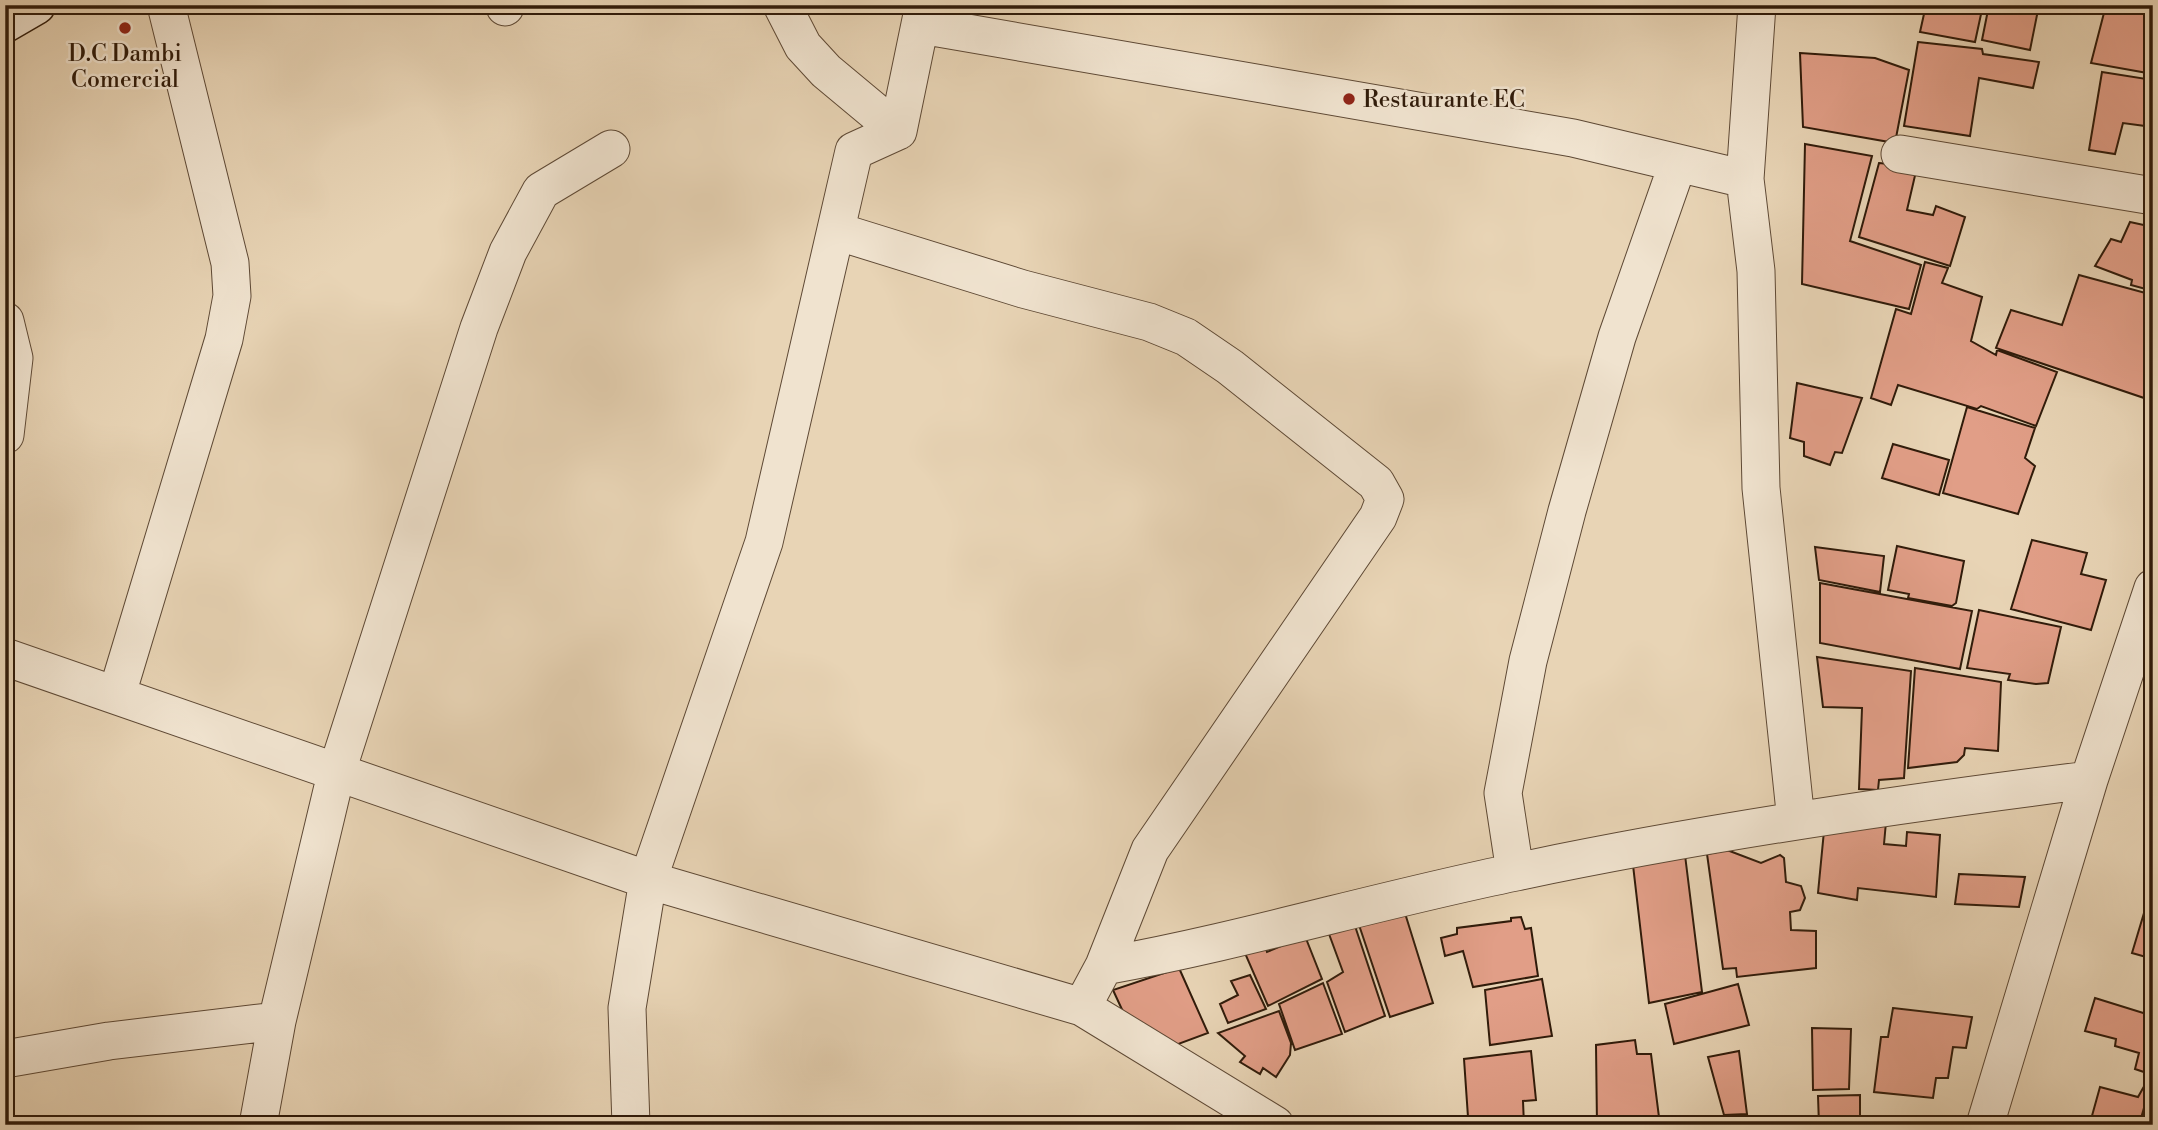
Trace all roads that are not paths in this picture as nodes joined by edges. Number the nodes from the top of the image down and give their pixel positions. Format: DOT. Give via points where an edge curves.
graph roads {
  1 [pos="36,5"];
  2 [pos="166,5"];
  3 [pos="782,5"];
  4 [pos="1757,5"];
  5 [pos="923,15"];
  6 [pos="5,23"];
  7 [pos="898,131"];
  8 [pos="611,149"];
  9 [pos="1900,154"];
  10 [pos="1678,163"];
  11 [pos="1745,179"];
  12 [pos="2153,196"];
  13 [pos="836,231"];
  14 [pos="5,321"];
  15 [pos="5,435"];
  16 [pos="2153,588"];
  17 [pos="5,657"];
  18 [pos="117,694"];
  19 [pos="336,774"];
  20 [pos="2089,780"];
  21 [pos="1796,821"];
  22 [pos="1515,872"];
  23 [pos="648,880"];
  24 [pos="1104,966"];
  25 [pos="1082,1007"];
  26 [pos="277,1021"];
  27 [pos="5,1059"];
  28 [pos="258,1125"];
  29 [pos="631,1125"];
  30 [pos="1275,1125"];
  31 [pos="1985,1125"];
  1 -- 6 [label="main road"];
  2 -- 18 [label="street" via="230,263 232,296 224,339"];
  3 -- 7 [label="street" via="803,46 826,71"];
  4 -- 11 [label="street"];
  5 -- 7 [label="street"];
  5 -- 10 [label="street" via="1573,138"];
  7 -- 13 [label="street" via="854,152"];
  8 -- 19 [label="street" via="541,191 508,252"];
  9 -- 12 [label="street"];
  10 -- 11 [label="street"];
  10 -- 22 [label="street" via="1618,337 1528,661 1503,793"];
  11 -- 21 [label="street" via="1756,271 1761,488"];
  13 -- 23 [label="street" via="764,542"];
  13 -- 24 [label="street" via="1149,322 1186,337 1376,483 1385,499 1378,517 1150,850"];
  14 -- 15 [label="street" via="15,358"];
  16 -- 20 [label="street"];
  17 -- 18 [label="street"];
  18 -- 19 [label="street"];
  19 -- 23 [label="street"];
  19 -- 26 [label="street"];
  20 -- 21 [label="street"];
  20 -- 31 [label="street"];
  21 -- 22 [label="street"];
  22 -- 24 [label="street" via="1201,949"];
  23 -- 25 [label="street"];
  23 -- 29 [label="street" via="627,1008"];
  24 -- 25 [label="street"];
  25 -- 30 [label="street"];
  26 -- 27 [label="street"];
  26 -- 28 [label="street"];
}
